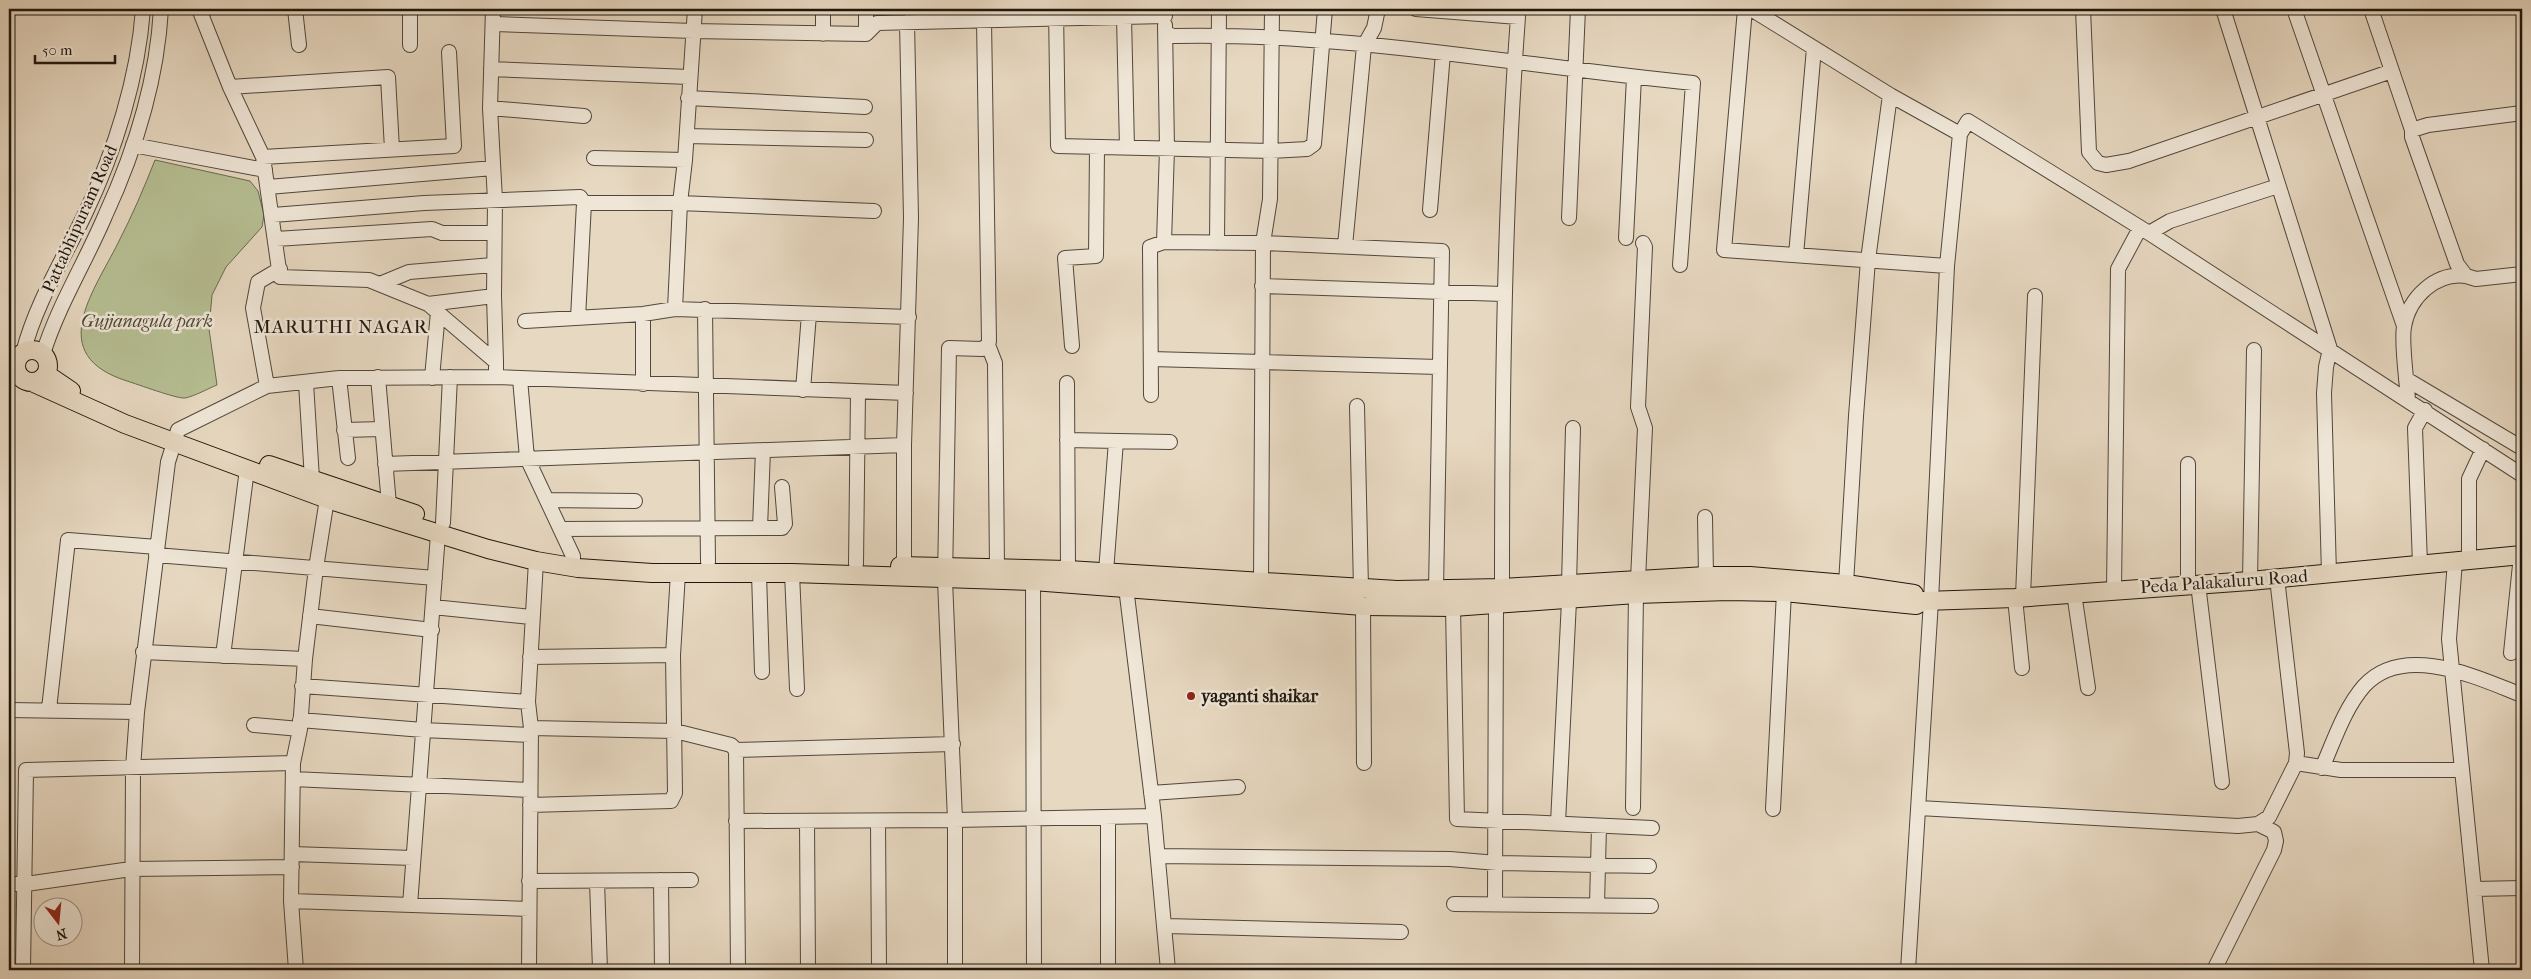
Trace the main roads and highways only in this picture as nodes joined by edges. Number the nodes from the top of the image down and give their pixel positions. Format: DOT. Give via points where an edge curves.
graph roads {
  1 [pos="43,354"];
  2 [pos="22,369"];
  3 [pos="175,436"];
  4 [pos="441,529"];
  5 [pos="2522,555"];
  6 [pos="573,562"];
  7 [pos="945,573"];
  8 [pos="1126,580"];
  9 [pos="1637,587"];
  10 [pos="1362,597"];
  11 [pos="1499,597"];
  12 [pos="1928,601"];
  1 -- 2 [label="main road" via="33,350"];
  2 -- 3 [label="main road"];
  3 -- 4 [label="main road" via="389,505"];
  3 -- 4 [label="main road" via="247,470 327,499"];
  4 -- 6 [label="main road" via="521,546"];
  4 -- 6 [label="main road" via="536,561"];
  5 -- 12 [label="main road, Peda Palakaluru Road" via="2250,581"];
  6 -- 7 [label="main road" via="678,573"];
  6 -- 7 [label="main road" via="856,564 904,566"];
  7 -- 8 [label="main road" via="1033,581"];
  7 -- 8 [label="main road" via="997,568 1068,570 1106,572"];
  8 -- 10 [label="main road"];
  8 -- 10 [label="main road" via="1261,583"];
  9 -- 11 [label="main road"];
  9 -- 12 [label="main road, Peda Palakaluru Road" via="1784,592 1916,605"];
  9 -- 12 [label="main road" via="1706,576 1772,577 1918,594"];
  10 -- 11 [label="main road" via="1436,590"];
  10 -- 11 [label="main road" via="1453,607"];
}
